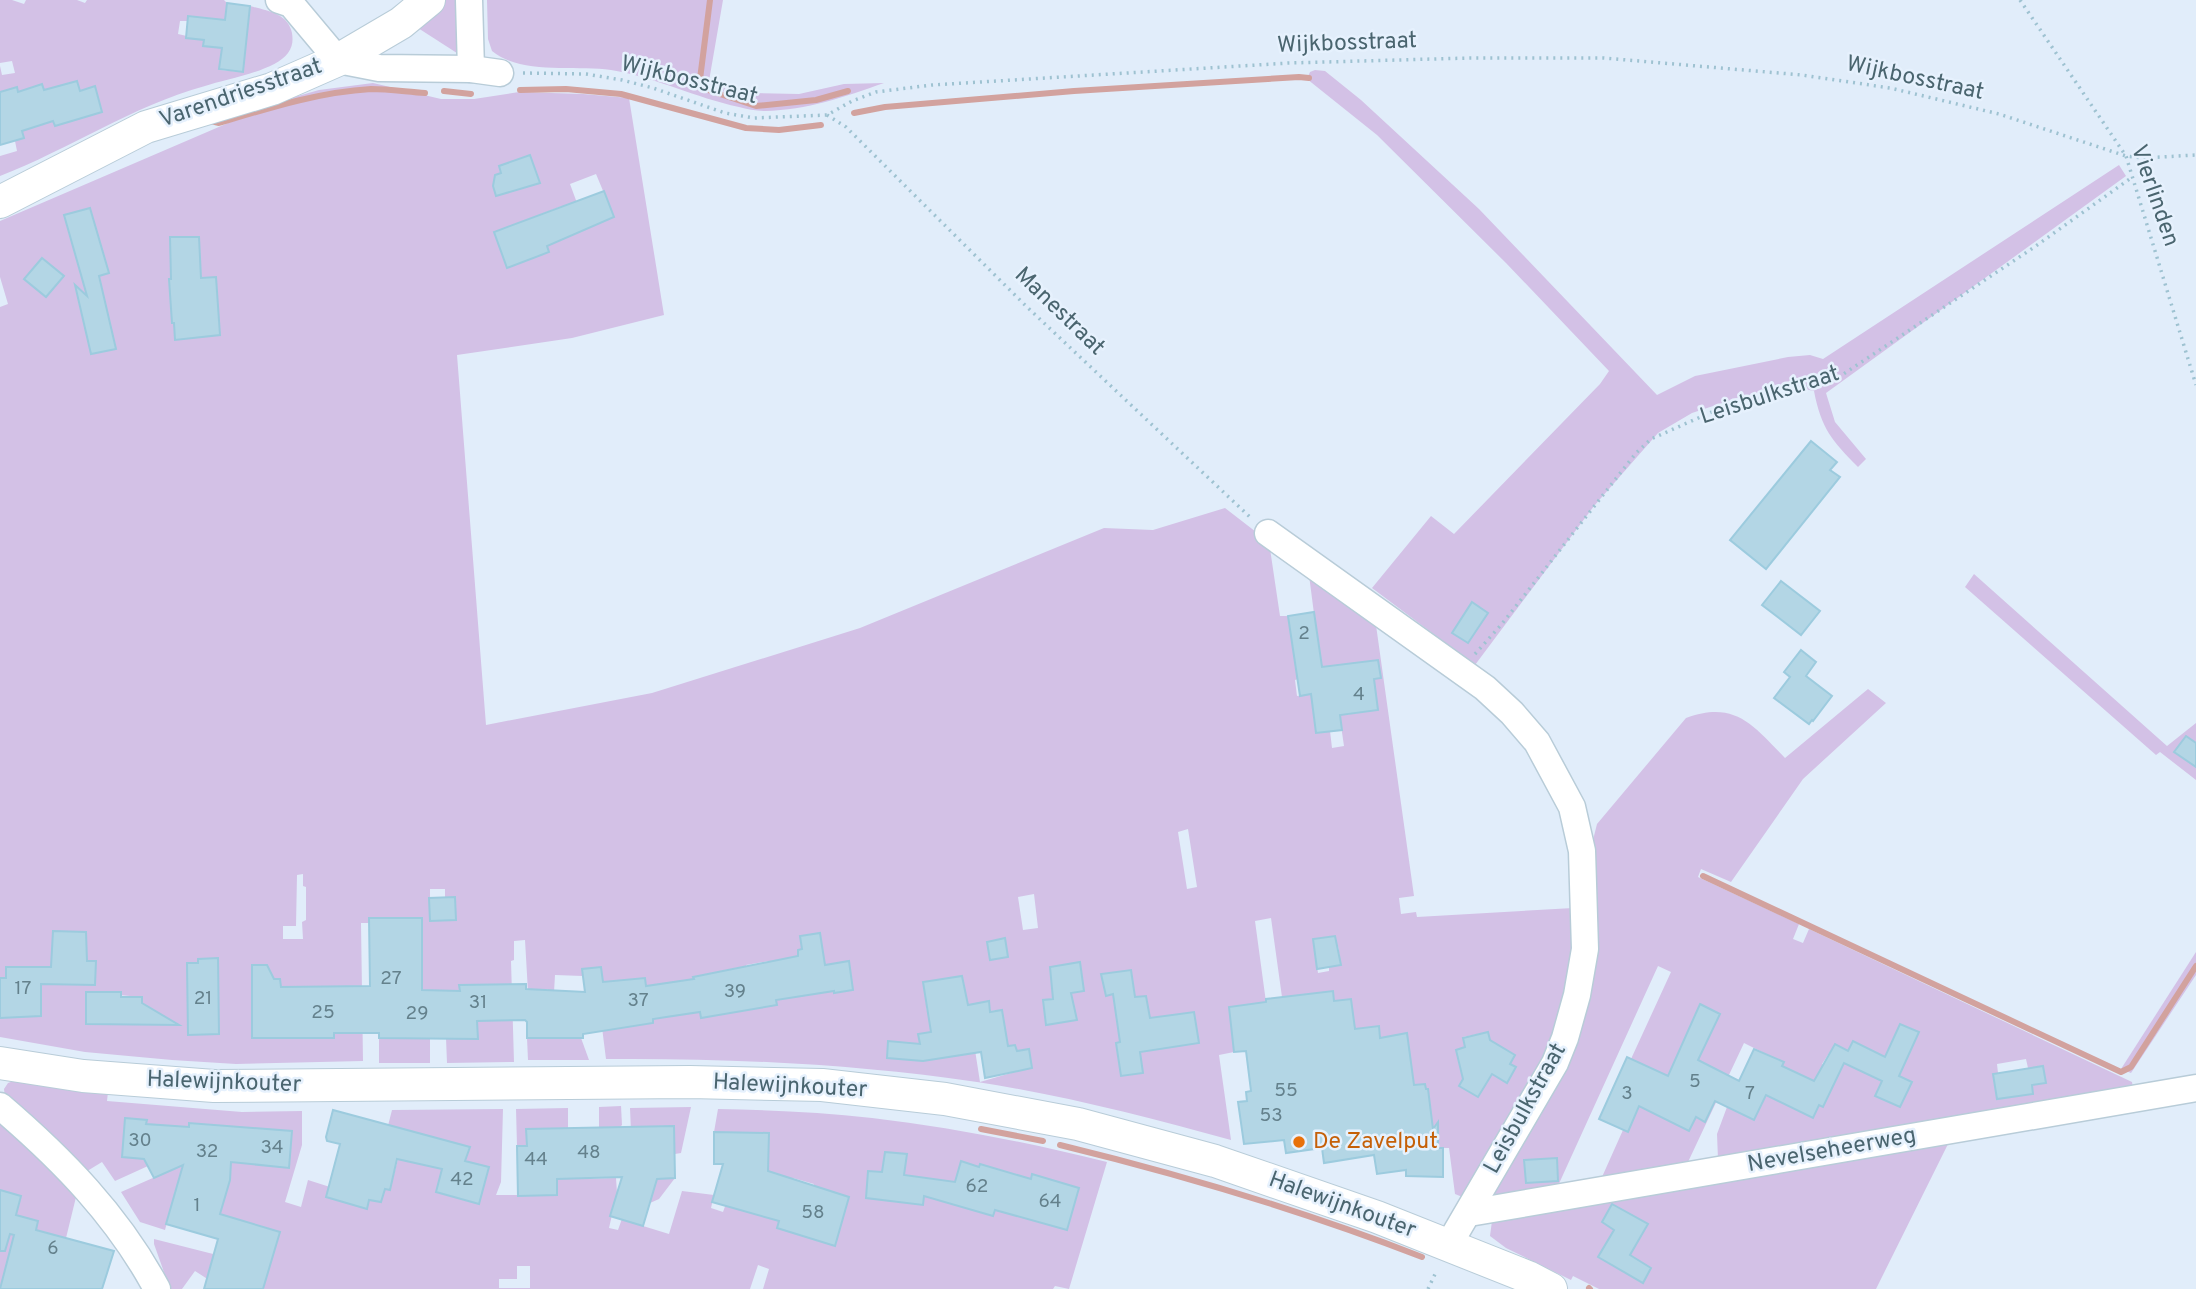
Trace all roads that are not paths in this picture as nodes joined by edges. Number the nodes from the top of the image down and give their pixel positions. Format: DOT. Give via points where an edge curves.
graph roads {
  1 [pos="279,0"];
  2 [pos="429,0"];
  3 [pos="470,0"];
  4 [pos="338,61"];
  5 [pos="471,69"];
  6 [pos="500,73"];
  7 [pos="0,202"];
  8 [pos="1268,533"];
  9 [pos="0,1063"];
  10 [pos="2196,1088"];
  11 [pos="0,1106"];
  12 [pos="1469,1213"];
  13 [pos="1448,1246"];
  14 [pos="157,1289"];
  15 [pos="1550,1289"];
  1 -- 4 [label="street" via="292,4"];
  2 -- 4 [label="street" via="401,23"];
  3 -- 5 [label="street"];
  4 -- 5 [label="street, Varendriesstraat" via="379,68"];
  4 -- 7 [label="street, Varendriesstraat" via="272,89 146,127"];
  5 -- 6 [label="street, Varendriesstraat"];
  8 -- 12 [label="street, Leisbulkstraat" via="1485,688 1537,742 1572,807 1582,851 1584,911 1585,949 1577,995 1565,1038 1535,1100"];
  9 -- 13 [label="street, Halewijnkouter" via="83,1076 214,1086 690,1082 821,1085 931,1098 1078,1124 1215,1161"];
  10 -- 12 [label="street, Nevelseheerweg"];
  11 -- 14 [label="street" via="95,1198"];
  12 -- 13 [label="street, Leisbulkstraat"];
  13 -- 15 [label="street, Halewijnkouter"];
}
